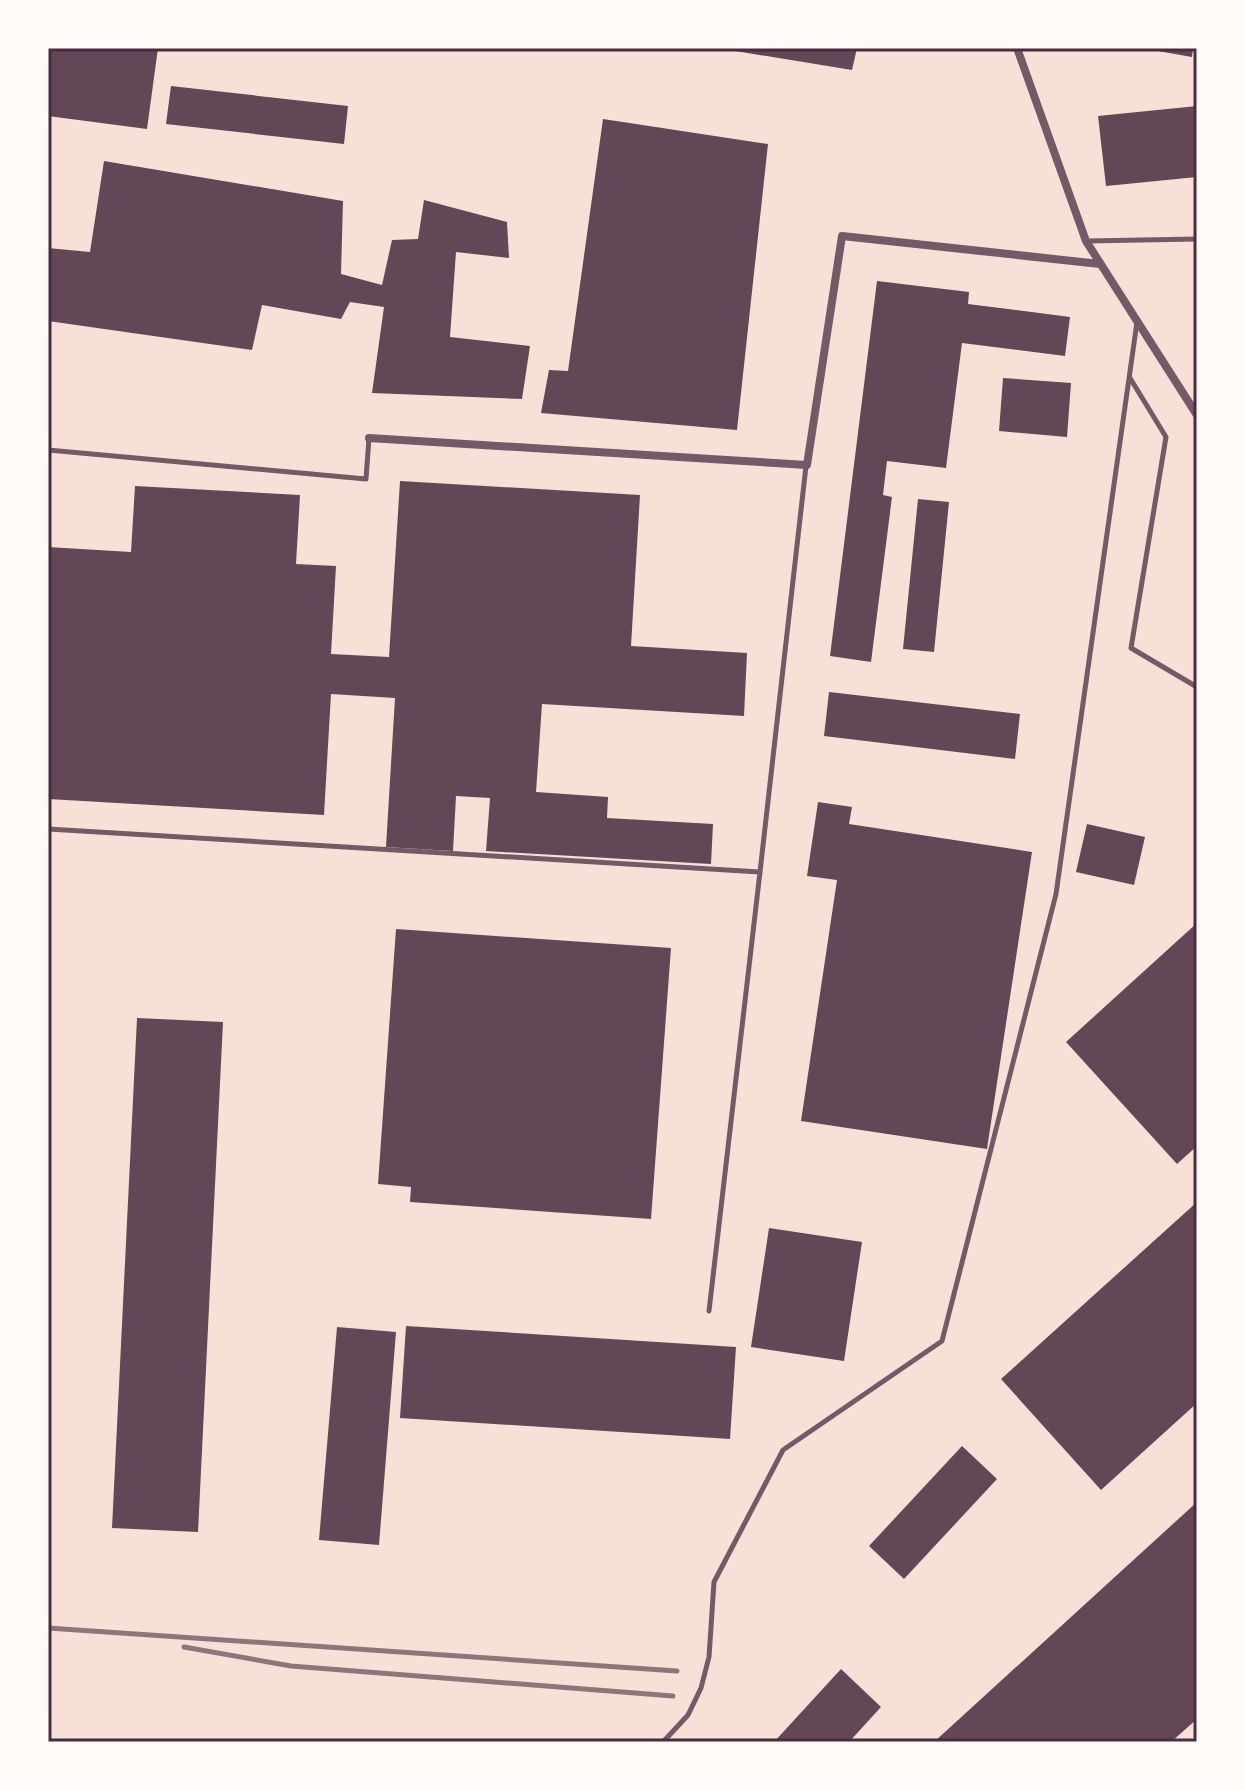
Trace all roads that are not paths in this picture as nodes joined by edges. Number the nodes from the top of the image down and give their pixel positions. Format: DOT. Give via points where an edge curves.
graph roads {
  1 [pos="1017,48"];
  2 [pos="1197,239"];
  3 [pos="1086,241"];
  4 [pos="1100,264"];
  5 [pos="1137,321"];
  6 [pos="1129,377"];
  7 [pos="1197,415"];
  8 [pos="369,438"];
  9 [pos="48,450"];
  10 [pos="807,465"];
  11 [pos="1197,687"];
  12 [pos="48,829"];
  13 [pos="760,872"];
  14 [pos="709,1311"];
  15 [pos="663,1742"];
  1 -- 3 [label="street"];
  2 -- 3 [label="lane"];
  3 -- 4 [label="street"];
  4 -- 5 [label="street"];
  4 -- 10 [label="street" via="842,236"];
  5 -- 6 [label="lane"];
  5 -- 7 [label="street"];
  6 -- 11 [label="lane" via="1166,437 1131,648"];
  6 -- 15 [label="lane" via="1056,894 942,1341 783,1450 714,1582 709,1657 701,1688 688,1715"];
  8 -- 9 [label="lane" via="366,479"];
  8 -- 10 [label="street"];
  10 -- 13 [label="lane"];
  12 -- 13 [label="lane"];
  13 -- 14 [label="lane"];
}
